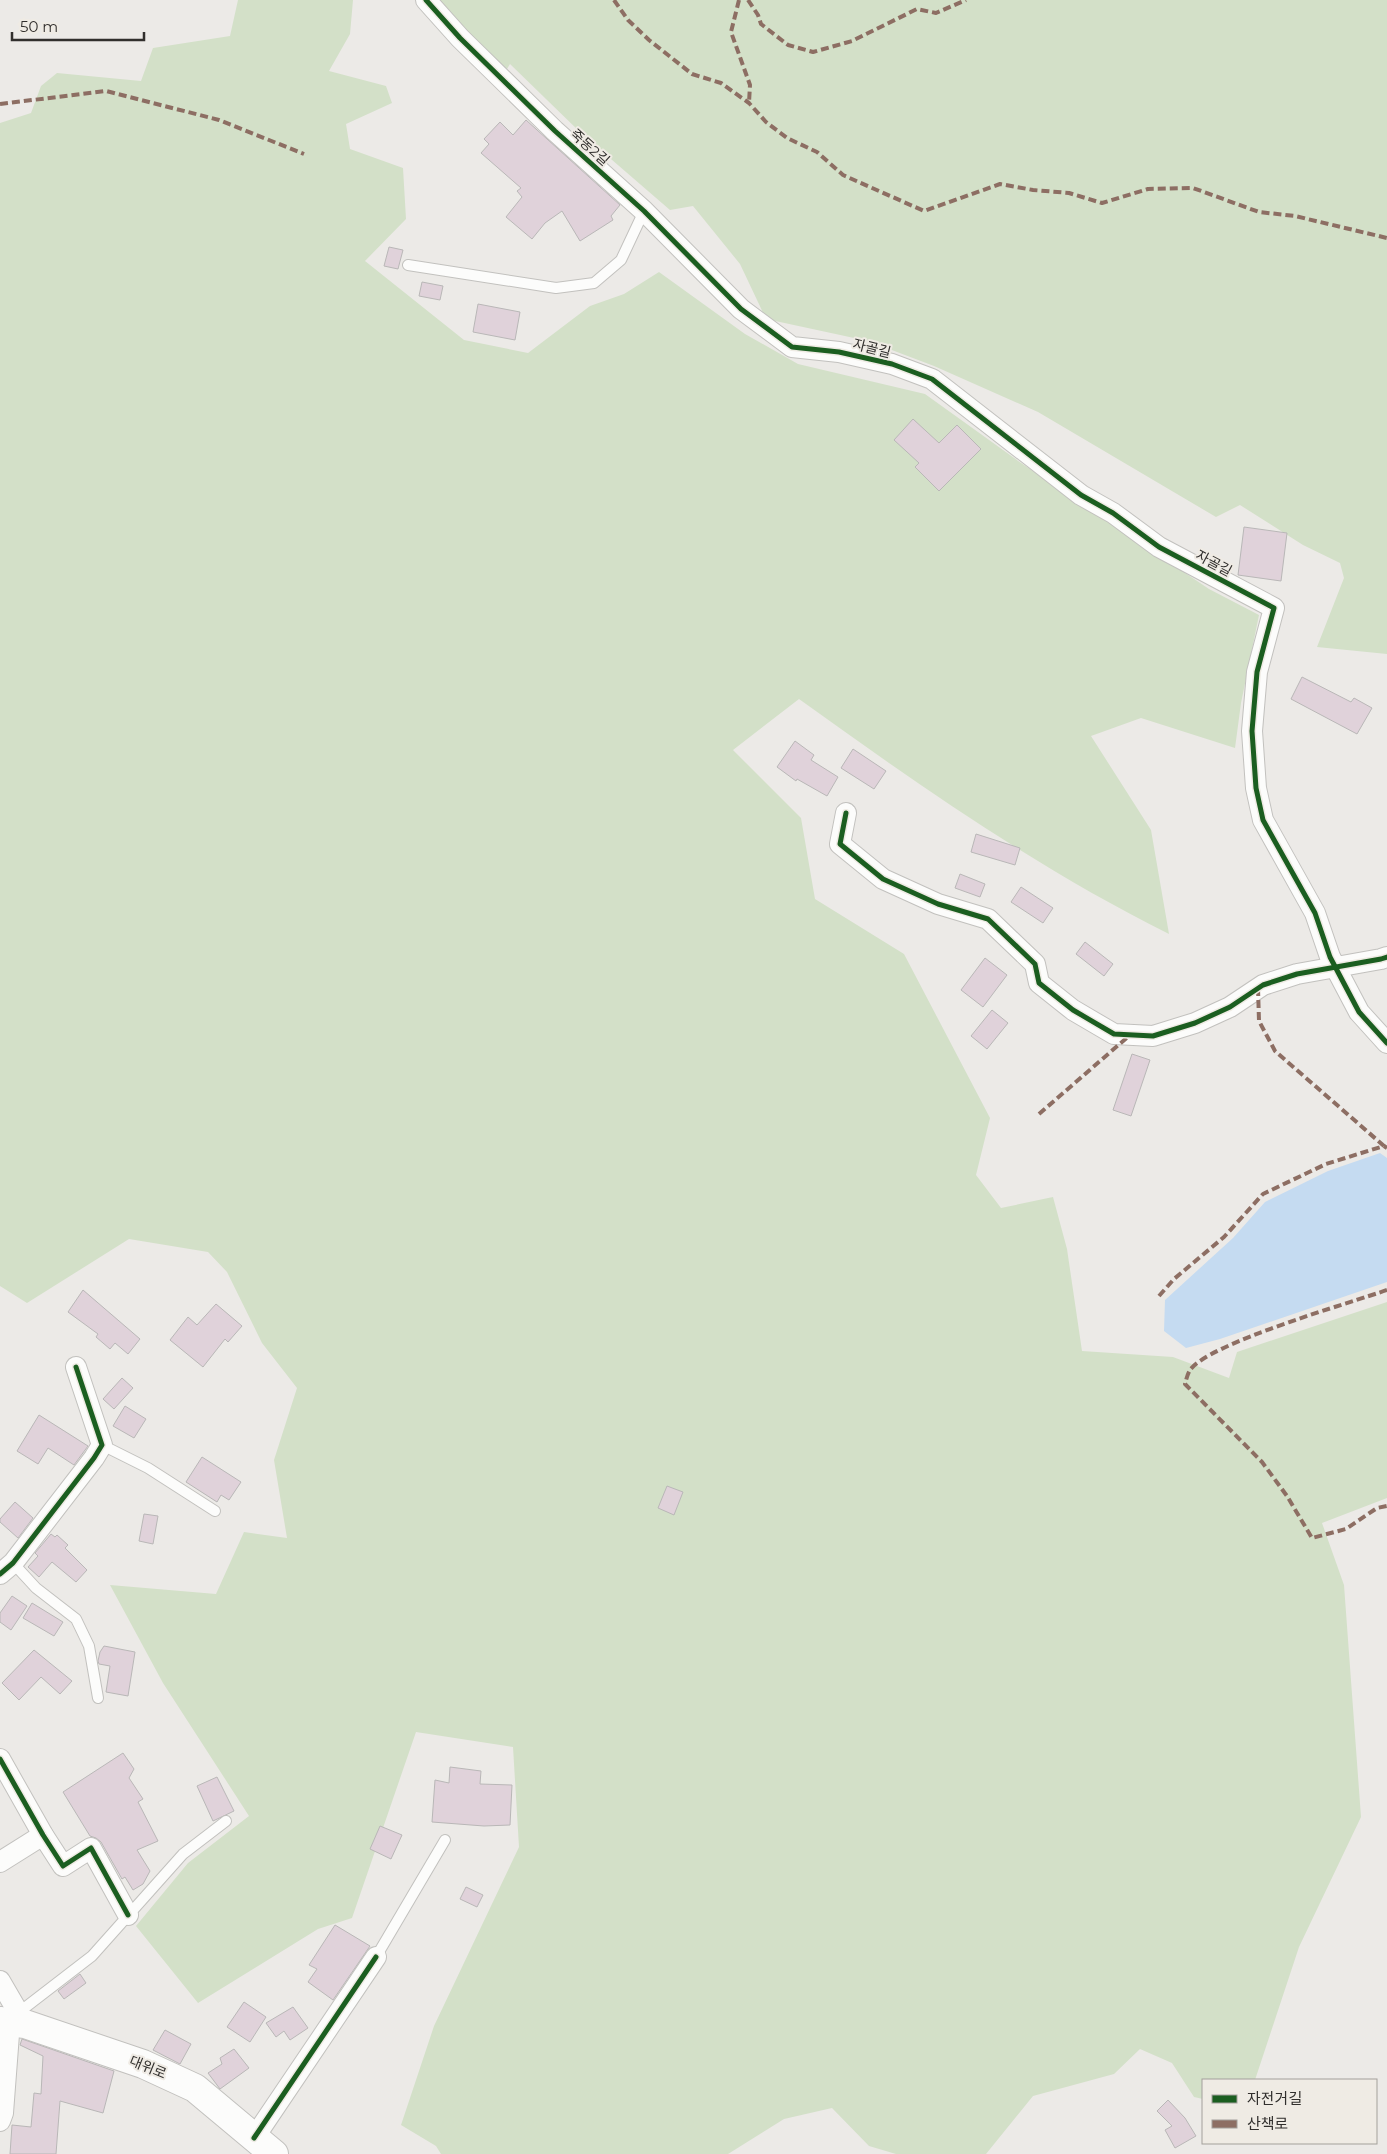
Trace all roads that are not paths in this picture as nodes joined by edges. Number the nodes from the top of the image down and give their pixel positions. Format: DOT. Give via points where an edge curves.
graph roads {
  1 [pos="426,0"];
  2 [pos="644,211"];
  3 [pos="408,265"];
  4 [pos="741,309"];
  5 [pos="846,813"];
  6 [pos="1387,957"];
  7 [pos="1336,967"];
  8 [pos="1387,1043"];
  9 [pos="76,1367"];
  10 [pos="102,1445"];
  11 [pos="215,1511"];
  12 [pos="6,1569"];
  13 [pos="98,1698"];
  14 [pos="0,1759"];
  15 [pos="226,1821"];
  16 [pos="43,1835"];
  17 [pos="445,1840"];
  18 [pos="0,1862"];
  19 [pos="128,1915"];
  20 [pos="376,1958"];
  21 [pos="0,1982"];
  22 [pos="13,2020"];
  23 [pos="0,2121"];
  24 [pos="264,2146"];
  1 -- 2 [label="street, 죽동2길" via="555,131"];
  2 -- 3 [label="lane" via="621,260 594,283 556,288"];
  2 -- 4 [label="street, 죽동2길"];
  4 -- 7 [label="street, 자골길" via="792,347 839,352 892,364 932,379 1081,495 1113,513 1159,547 1274,608 1257,672 1252,731 1256,788 1263,820 1315,913"];
  5 -- 7 [label="street" via="840,844 884,879 938,904 988,919 1035,964 1039,983 1073,1010 1114,1034 1153,1036 1196,1023 1230,1007 1263,985 1297,974"];
  6 -- 7 [label="street"];
  7 -- 8 [label="street, 자골길" via="1359,1012"];
  9 -- 10 [label="street"];
  10 -- 11 [label="lane" via="148,1468"];
  10 -- 12 [label="street"];
  12 -- 13 [label="lane" via="76,1619 89,1646"];
  14 -- 16 [label="street"];
  15 -- 19 [label="lane" via="183,1854"];
  16 -- 18 [label="street"];
  16 -- 19 [label="street" via="63,1866 91,1848"];
  17 -- 20 [label="lane"];
  19 -- 22 [label="lane" via="92,1956"];
  20 -- 24 [label="street"];
  21 -- 22 [label="street"];
  22 -- 23 [label="street"];
  22 -- 24 [label="main road, 대위로" via="143,2064 195,2088"];
}
